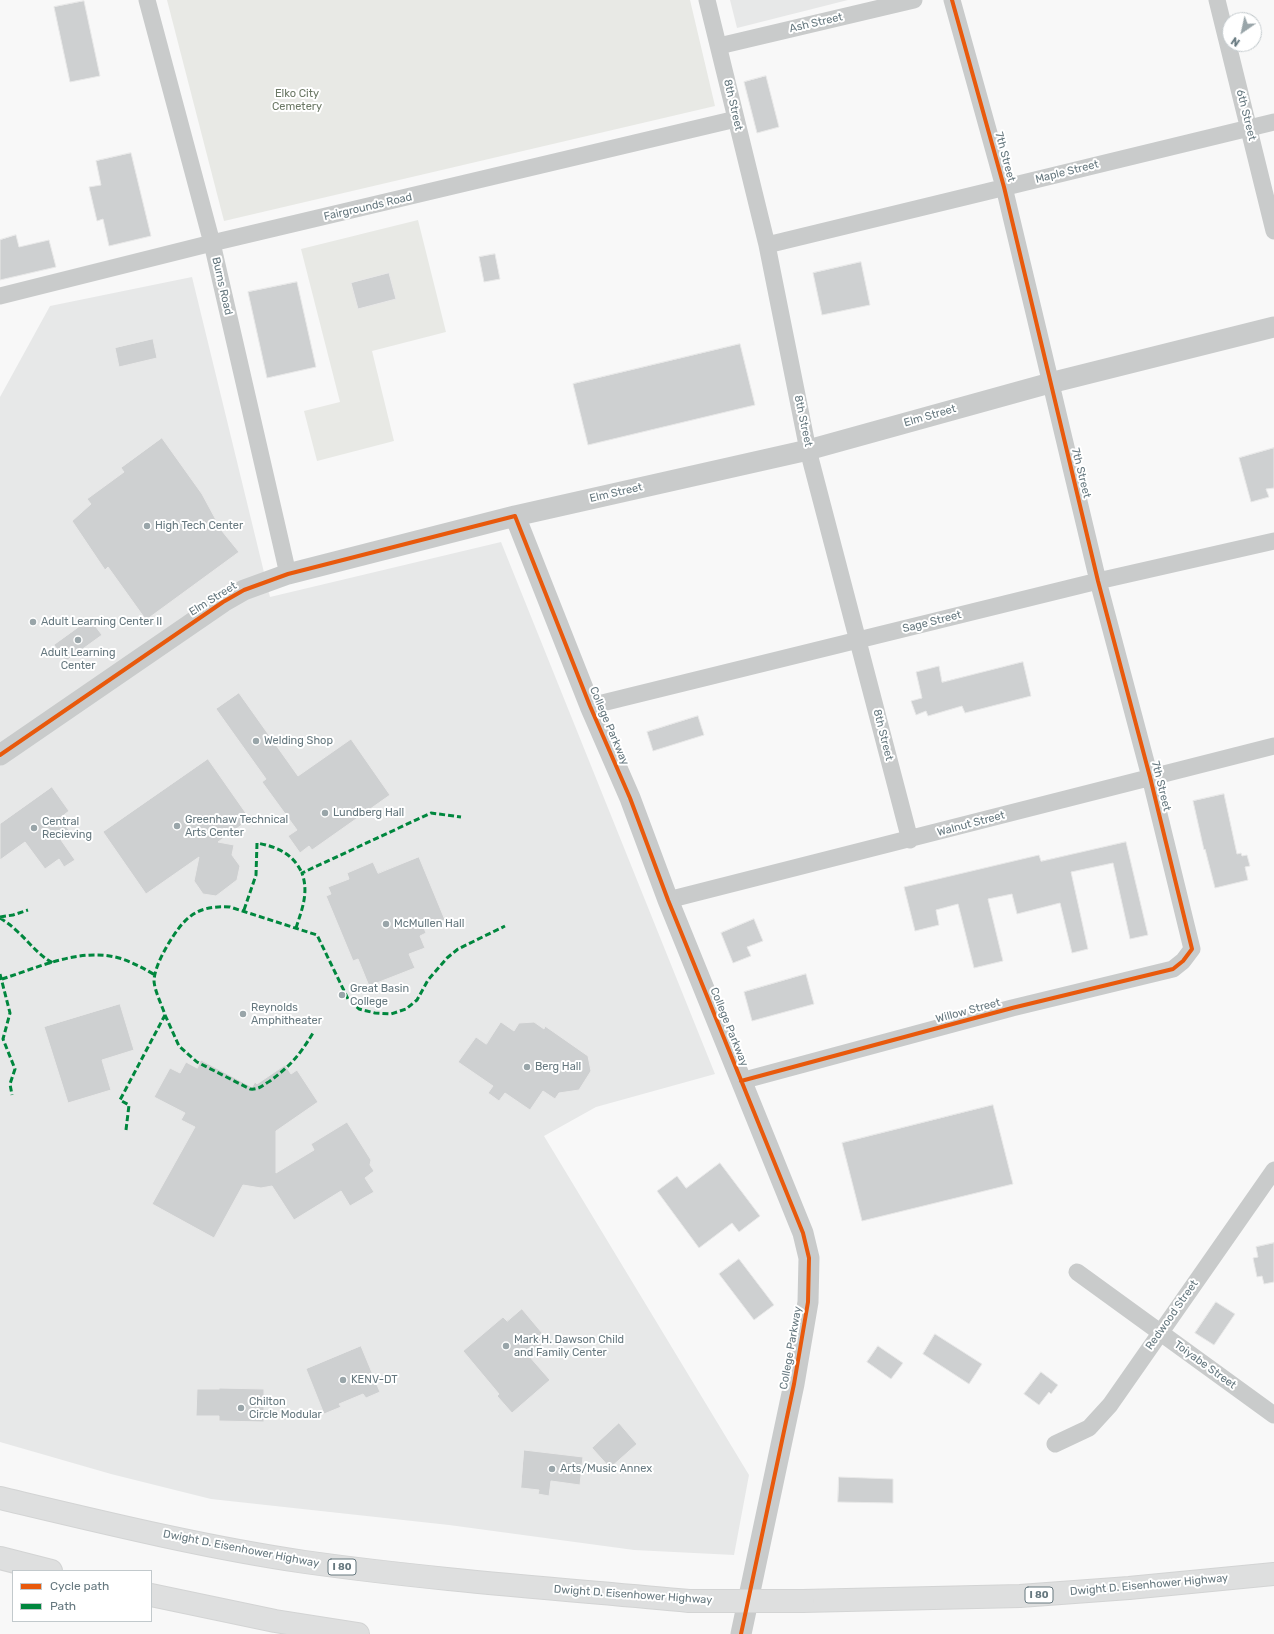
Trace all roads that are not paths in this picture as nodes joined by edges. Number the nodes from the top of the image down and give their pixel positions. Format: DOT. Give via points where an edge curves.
graph roads {
  1 [pos="147,0"];
  2 [pos="707,0"];
  3 [pos="914,0"];
  4 [pos="952,0"];
  5 [pos="1217,0"];
  6 [pos="718,46"];
  7 [pos="736,119"];
  8 [pos="1274,122"];
  9 [pos="1249,128"];
  10 [pos="1004,187"];
  11 [pos="1274,231"];
  12 [pos="212,244"];
  13 [pos="767,245"];
  14 [pos="0,296"];
  15 [pos="1274,327"];
  16 [pos="1050,383"];
  17 [pos="808,450"];
  18 [pos="515,516"];
  19 [pos="1274,540"];
  20 [pos="288,574"];
  21 [pos="1098,581"];
  22 [pos="859,641"];
  23 [pos="590,706"];
  24 [pos="1274,746"];
  25 [pos="0,756"];
  26 [pos="1150,776"];
  27 [pos="910,840"];
  28 [pos="668,900"];
  29 [pos="1192,949"];
  30 [pos="741,1082"];
  31 [pos="1274,1170"];
  32 [pos="1077,1272"];
  33 [pos="1160,1332"];
  34 [pos="1274,1415"];
  35 [pos="1055,1444"];
  36 [pos="0,1498"];
  37 [pos="0,1558"];
  38 [pos="47,1570"];
  39 [pos="1274,1574"];
  40 [pos="152,1595"];
  41 [pos="358,1634"];
  42 [pos="741,1634"];
  1 -- 12 [label="street, Burns Road"];
  2 -- 6 [label="street, 8th Street"];
  3 -- 6 [label="street, Ash Street"];
  4 -- 10 [label="street, 7th Street"];
  5 -- 9 [label="street, 6th Street"];
  6 -- 7 [label="street, 8th Street"];
  7 -- 12 [label="street, Fairgrounds Road"];
  7 -- 13 [label="street, 8th Street"];
  8 -- 9 [label="street, Maple Street"];
  9 -- 10 [label="street, Maple Street"];
  9 -- 11 [label="street, 6th Street"];
  10 -- 13 [label="street, Maple Street"];
  10 -- 16 [label="street, 7th Street"];
  12 -- 14 [label="street, Fairgrounds Road"];
  12 -- 20 [label="street, Burns Road"];
  13 -- 17 [label="street, 8th Street"];
  15 -- 16 [label="street, Elm Street"];
  16 -- 17 [label="street, Elm Street"];
  16 -- 21 [label="street, 7th Street"];
  17 -- 18 [label="street, Elm Street"];
  17 -- 22 [label="street, 8th Street"];
  18 -- 20 [label="street, Elm Street"];
  18 -- 23 [label="street, College Parkway"];
  19 -- 21 [label="street, Sage Street"];
  20 -- 25 [label="street, Elm Street" via="244,590 223,602"];
  21 -- 22 [label="street, Sage Street"];
  21 -- 26 [label="street, 7th Street"];
  22 -- 23 [label="street, Sage Street"];
  22 -- 27 [label="street, 8th Street"];
  23 -- 28 [label="street, College Parkway" via="630,798"];
  24 -- 26 [label="street, Walnut Street"];
  26 -- 27 [label="street, Walnut Street"];
  26 -- 29 [label="street, 7th Street"];
  27 -- 28 [label="street, Walnut Street"];
  28 -- 30 [label="street, College Parkway"];
  29 -- 30 [label="street, Willow Street" via="1173,969 1012,1008"];
  30 -- 42 [label="street, College Parkway" via="803,1233 809,1258 808,1302 794,1384"];
  31 -- 33 [label="street, Redwood Street"];
  32 -- 33 [label="street, Toiyabe Street"];
  33 -- 34 [label="street, Toiyabe Street"];
  33 -- 35 [label="street, Redwood Street" via="1110,1405 1089,1428"];
  36 -- 39 [label="highway, Dwight D. Eisenhower Highway / I 80, bridge" via="304,1562 434,1578 689,1601 1020,1596"];
  37 -- 38 [label="highway"];
  40 -- 41 [label="highway" via="275,1621"];
}
